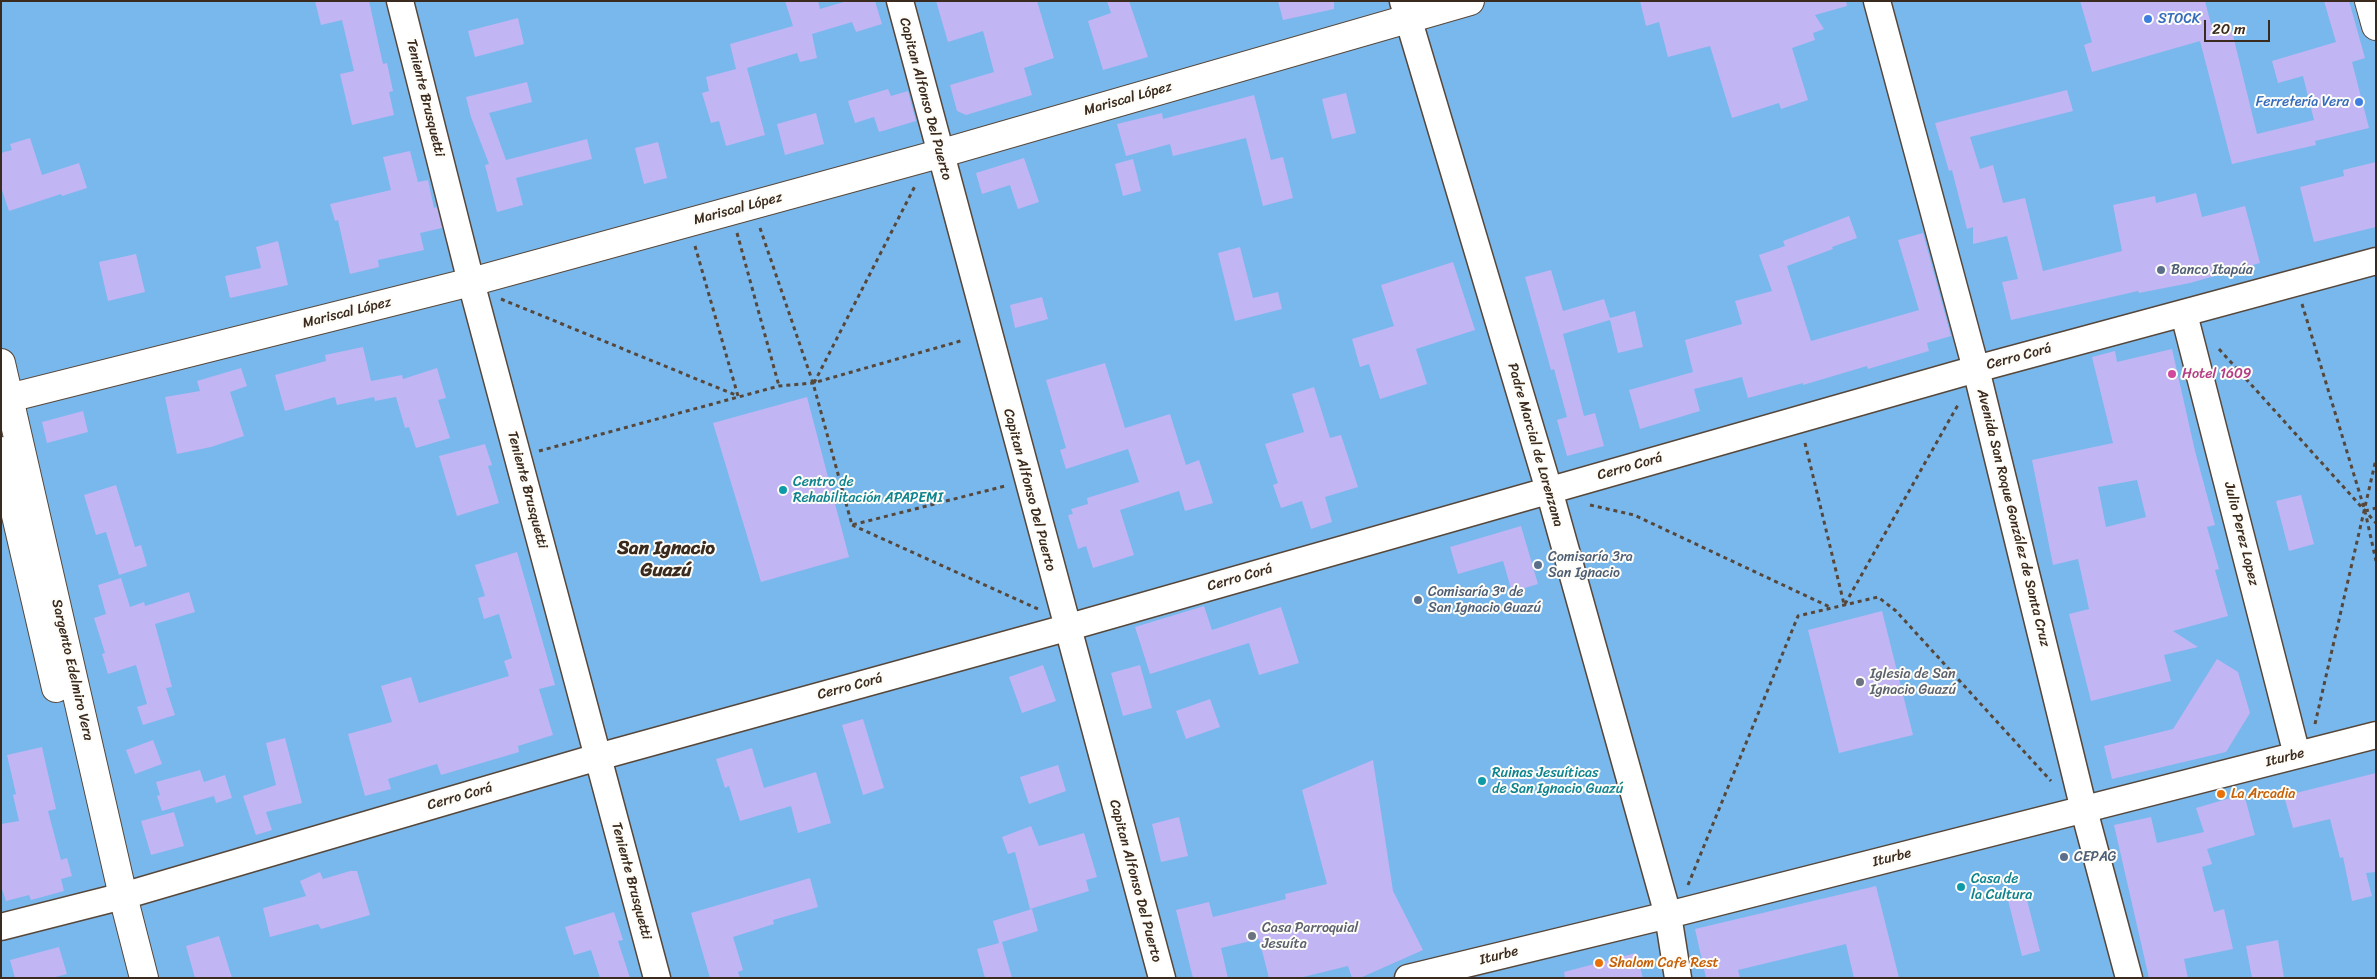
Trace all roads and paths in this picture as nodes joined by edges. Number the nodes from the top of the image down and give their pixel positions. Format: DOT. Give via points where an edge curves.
graph roads {
  1 [pos="400,1"];
  2 [pos="900,1"];
  3 [pos="1470,1"];
  4 [pos="1877,1"];
  5 [pos="2369,1"];
  6 [pos="1406,10"];
  7 [pos="2376,26"];
  8 [pos="939,154"];
  9 [pos="917,182"];
  10 [pos="760,227"];
  11 [pos="737,233"];
  12 [pos="694,244"];
  13 [pos="2376,261"];
  14 [pos="471,282"];
  15 [pos="496,297"];
  16 [pos="2301,300"];
  17 [pos="2184,314"];
  18 [pos="964,340"];
  19 [pos="2216,345"];
  20 [pos="1,363"];
  21 [pos="1976,369"];
  22 [pos="813,383"];
  23 [pos="780,386"];
  24 [pos="739,397"];
  25 [pos="1962,398"];
  26 [pos="6,399"];
  27 [pos="1798,420"];
  28 [pos="1,451"];
  29 [pos="535,452"];
  30 [pos="2376,459"];
  31 [pos="1006,486"];
  32 [pos="1549,490"];
  33 [pos="1590,505"];
  34 [pos="2376,508"];
  35 [pos="2365,511"];
  36 [pos="2376,523"];
  37 [pos="852,525"];
  38 [pos="2376,561"];
  39 [pos="1844,605"];
  40 [pos="1832,608"];
  41 [pos="1041,611"];
  42 [pos="1066,628"];
  43 [pos="2313,732"];
  44 [pos="2376,735"];
  45 [pos="2298,755"];
  46 [pos="598,757"];
  47 [pos="2055,786"];
  48 [pos="2084,810"];
  49 [pos="1687,888"];
  50 [pos="114,898"];
  51 [pos="1668,915"];
  52 [pos="1,927"];
  53 [pos="125,978"];
  54 [pos="144,978"];
  55 [pos="657,978"];
  56 [pos="1162,978"];
  57 [pos="1408,978"];
  58 [pos="1678,978"];
  59 [pos="2129,978"];
  1 -- 14 [label="street, Teniente Brusquetti"];
  2 -- 8 [label="street, Capitan Alfonso Del Puerto"];
  3 -- 6 [label="main road, Mariscal López"];
  4 -- 21 [label="street, Avenida San Roque González de Santa Cruz"];
  5 -- 7 [label="main road"];
  6 -- 8 [label="main road, Mariscal López"];
  6 -- 32 [label="street, Padre Marcial de Lorenzana"];
  8 -- 14 [label="main road, Mariscal López"];
  8 -- 42 [label="street, Capitan Alfonso Del Puerto"];
  9 -- 22 [label="path"];
  10 -- 22 [label="path"];
  11 -- 23 [label="path"];
  12 -- 24 [label="path"];
  13 -- 17 [label="street, Cerro Corá"];
  14 -- 26 [label="main road, Mariscal López"];
  14 -- 46 [label="street, Teniente Brusquetti"];
  15 -- 24 [label="path"];
  16 -- 35 [label="path"];
  17 -- 21 [label="street, Cerro Corá"];
  17 -- 45 [label="street, Julio Perez Lopez"];
  18 -- 22 [label="path"];
  19 -- 35 [label="path"];
  20 -- 26 [label="main road, Sargento Edelmiro Vera"];
  21 -- 27 [label="street, Cerro Corá"];
  21 -- 48 [label="street, Avenida San Roque González de Santa Cruz"];
  22 -- 23 [label="path"];
  22 -- 37 [label="path"];
  23 -- 24 [label="path"];
  24 -- 29 [label="path"];
  25 -- 39 [label="path"];
  26 -- 50 [label="main road, Sargento Edelmiro Vera"];
  27 -- 32 [label="street, Cerro Corá"];
  27 -- 39 [label="path"];
  28 -- 50 [label="main road, Sargento Edelmiro Vera"];
  30 -- 35 [label="path"];
  31 -- 37 [label="path"];
  32 -- 42 [label="street, Cerro Corá"];
  32 -- 51 [label="street, Padre Marcial de Lorenzana"];
  33 -- 40 [label="path" via="1634,515"];
  34 -- 35 [label="path"];
  35 -- 36 [label="path"];
  35 -- 38 [label="path"];
  35 -- 43 [label="path"];
  37 -- 41 [label="path"];
  39 -- 40 [label="path"];
  39 -- 47 [label="path" via="1878,597 1896,611"];
  40 -- 49 [label="path" via="1798,616"];
  42 -- 46 [label="street, Cerro Corá"];
  42 -- 56 [label="street, Capitan Alfonso Del Puerto"];
  44 -- 45 [label="street, Iturbe"];
  45 -- 48 [label="street, Iturbe"];
  46 -- 50 [label="street, Cerro Corá"];
  46 -- 55 [label="street, Teniente Brusquetti"];
  48 -- 51 [label="street, Iturbe"];
  48 -- 59 [label="street, Avenida San Roque González de Santa Cruz"];
  50 -- 52 [label="street, Cerro Corá"];
  50 -- 53 [label="main road, Sargento Edelmiro Vera"];
  50 -- 54 [label="main road, Sargento Edelmiro Vera"];
  51 -- 57 [label="street, Iturbe"];
  51 -- 58 [label="street, Padre Marcial de Lorenzana"];
}
